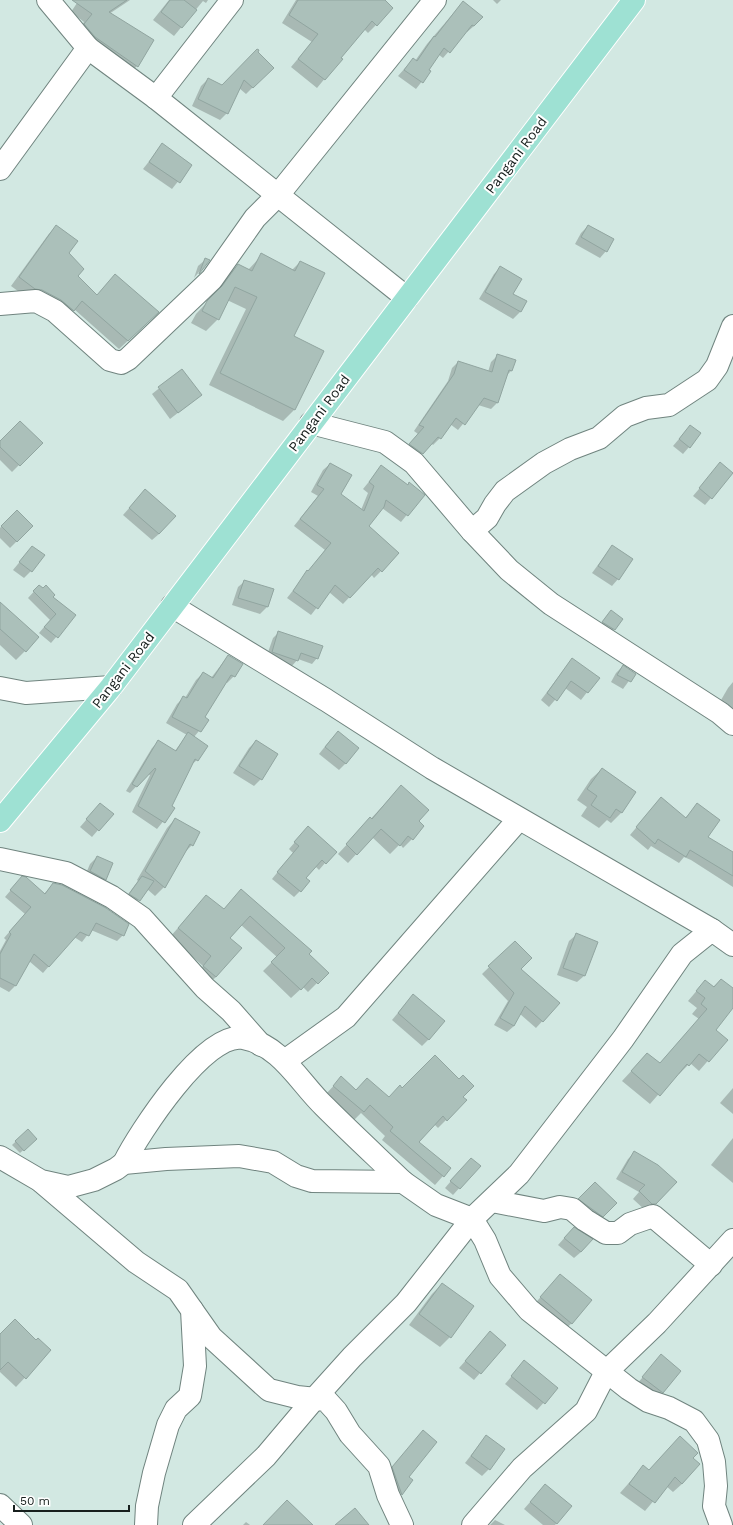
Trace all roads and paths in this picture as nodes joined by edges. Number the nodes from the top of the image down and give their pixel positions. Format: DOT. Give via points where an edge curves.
graph roads {
  1 [pos="48,0"];
  2 [pos="232,0"];
  3 [pos="435,0"];
  4 [pos="634,0"];
  5 [pos="88,48"];
  6 [pos="156,98"];
  7 [pos="0,169"];
  8 [pos="278,196"];
  9 [pos="408,298"];
  10 [pos="4,302"];
  11 [pos="733,326"];
  12 [pos="311,423"];
  13 [pos="472,531"];
  14 [pos="172,606"];
  15 [pos="111,687"];
  16 [pos="0,688"];
  17 [pos="733,724"];
  18 [pos="519,819"];
  19 [pos="0,821"];
  20 [pos="0,859"];
  21 [pos="712,930"];
  22 [pos="733,945"];
  23 [pos="261,1045"];
  24 [pos="286,1060"];
  25 [pos="0,1157"];
  26 [pos="124,1163"];
  27 [pos="41,1181"];
  28 [pos="403,1182"];
  29 [pos="492,1201"];
  30 [pos="472,1219"];
  31 [pos="733,1240"];
  32 [pos="711,1265"];
  33 [pos="192,1310"];
  34 [pos="606,1372"];
  35 [pos="315,1398"];
  36 [pos="0,1505"];
  37 [pos="21,1525"];
  38 [pos="146,1525"];
  39 [pos="194,1525"];
  40 [pos="402,1525"];
  41 [pos="473,1525"];
  42 [pos="721,1525"];
  1 -- 5 [label="street"];
  2 -- 6 [label="street"];
  3 -- 8 [label="street"];
  4 -- 9 [label="main road, Pangani Road"];
  5 -- 6 [label="street"];
  5 -- 7 [label="street"];
  6 -- 8 [label="street"];
  8 -- 9 [label="street"];
  8 -- 10 [label="street" via="254,218 212,280 136,352 120,363 110,360 55,311 36,301"];
  9 -- 12 [label="main road, Pangani Road"];
  11 -- 13 [label="street" via="717,366 707,380 668,405 646,408 625,416 599,438 544,463 505,491 487,518"];
  12 -- 13 [label="street" via="385,442 414,463"];
  12 -- 14 [label="main road, Pangani Road"];
  13 -- 17 [label="street" via="509,570 551,604 720,713"];
  14 -- 15 [label="main road, Pangani Road"];
  14 -- 18 [label="street" via="432,768"];
  15 -- 16 [label="street" via="26,693"];
  15 -- 19 [label="main road, Pangani Road"];
  18 -- 21 [label="street"];
  18 -- 24 [label="street" via="346,1017"];
  20 -- 23 [label="street" via="66,873 112,897 142,918 204,988 231,1011"];
  21 -- 22 [label="street"];
  21 -- 29 [label="street" via="682,954 584,1092 564,1114 519,1174"];
  23 -- 24 [label="street"];
  23 -- 26 [label="street" via="242,1038 224,1040 202,1057 155,1112"];
  24 -- 28 [label="street" via="323,1105"];
  25 -- 27 [label="street"];
  26 -- 27 [label="street" via="94,1180 68,1187"];
  26 -- 28 [label="street" via="239,1156 273,1162 296,1176 312,1181"];
  27 -- 33 [label="street" via="136,1262 178,1290"];
  28 -- 30 [label="street" via="436,1205"];
  29 -- 30 [label="street"];
  29 -- 32 [label="street" via="544,1212 560,1207 572,1209 584,1220 606,1233 618,1233 639,1219 653,1216"];
  30 -- 34 [label="street" via="485,1240 500,1276 529,1310"];
  30 -- 35 [label="street" via="406,1303"];
  31 -- 32 [label="street"];
  32 -- 34 [label="street" via="657,1323"];
  33 -- 35 [label="street" via="211,1337 269,1390 297,1397"];
  33 -- 38 [label="street" via="196,1366 190,1396 176,1409 168,1425 154,1473"];
  34 -- 41 [label="street" via="586,1411 522,1468"];
  34 -- 42 [label="street" via="648,1401 694,1421 708,1440 714,1462 714,1506"];
  35 -- 39 [label="street" via="266,1456"];
  35 -- 40 [label="street" via="326,1400 350,1434 379,1466"];
  36 -- 37 [label="street"];
}
